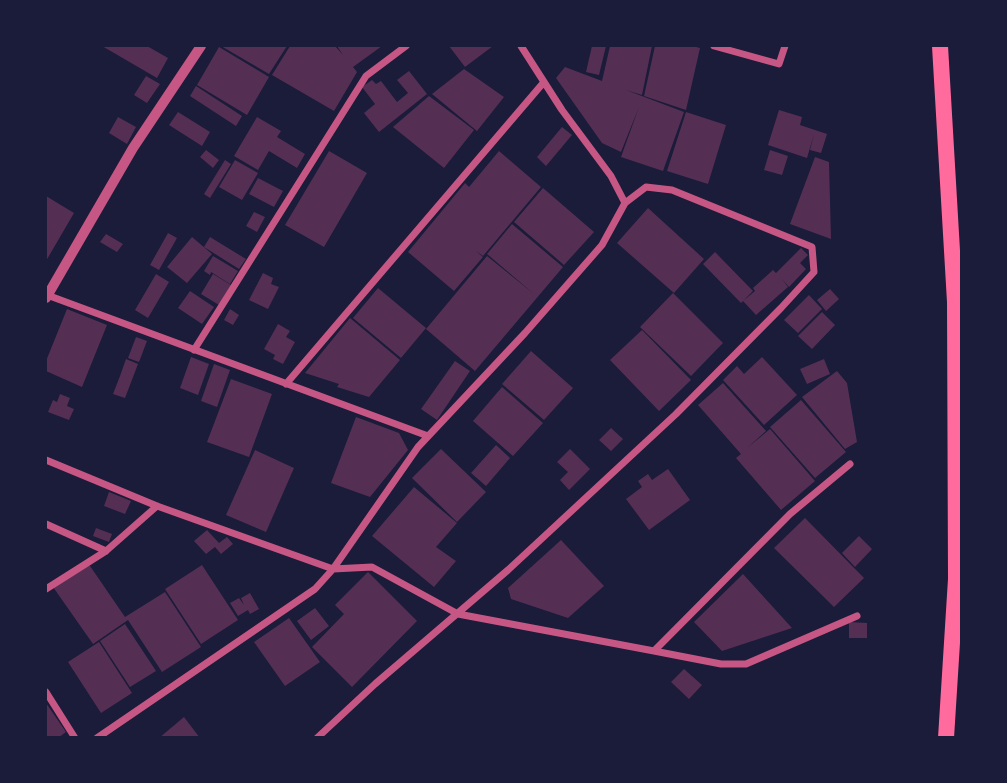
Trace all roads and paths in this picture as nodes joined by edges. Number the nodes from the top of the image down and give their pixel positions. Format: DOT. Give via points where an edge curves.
graph roads {
  1 [pos="201,46"];
  2 [pos="406,46"];
  3 [pos="521,46"];
  4 [pos="713,46"];
  5 [pos="785,46"];
  6 [pos="940,46"];
  7 [pos="544,82"];
  8 [pos="625,203"];
  9 [pos="48,289"];
  10 [pos="194,350"];
  11 [pos="286,384"];
  12 [pos="428,436"];
  13 [pos="46,460"];
  14 [pos="850,464"];
  15 [pos="157,506"];
  16 [pos="46,524"];
  17 [pos="106,551"];
  18 [pos="333,569"];
  19 [pos="46,589"];
  20 [pos="458,614"];
  21 [pos="857,616"];
  22 [pos="654,651"];
  23 [pos="46,692"];
  24 [pos="75,737"];
  25 [pos="97,737"];
  26 [pos="317,737"];
  27 [pos="946,737"];
  1 -- 9 [label="street"];
  2 -- 10 [label="street" via="366,76"];
  3 -- 7 [label="street"];
  4 -- 5 [label="street" via="779,64"];
  6 -- 27 [label="highway" via="955,316 956,579"];
  7 -- 8 [label="street"];
  7 -- 11 [label="street"];
  8 -- 12 [label="street" via="602,245"];
  8 -- 20 [label="street" via="646,187 672,190 811,247 814,272 676,414"];
  9 -- 10 [label="street"];
  10 -- 11 [label="street"];
  11 -- 12 [label="street"];
  12 -- 18 [label="street"];
  13 -- 15 [label="street"];
  14 -- 22 [label="street" via="790,514"];
  15 -- 17 [label="street"];
  15 -- 18 [label="street"];
  16 -- 17 [label="street"];
  17 -- 19 [label="street"];
  18 -- 20 [label="street" via="372,566"];
  18 -- 25 [label="street" via="315,589"];
  20 -- 22 [label="street"];
  20 -- 26 [label="street"];
  21 -- 22 [label="street" via="746,664"];
  23 -- 24 [label="street"];
}
